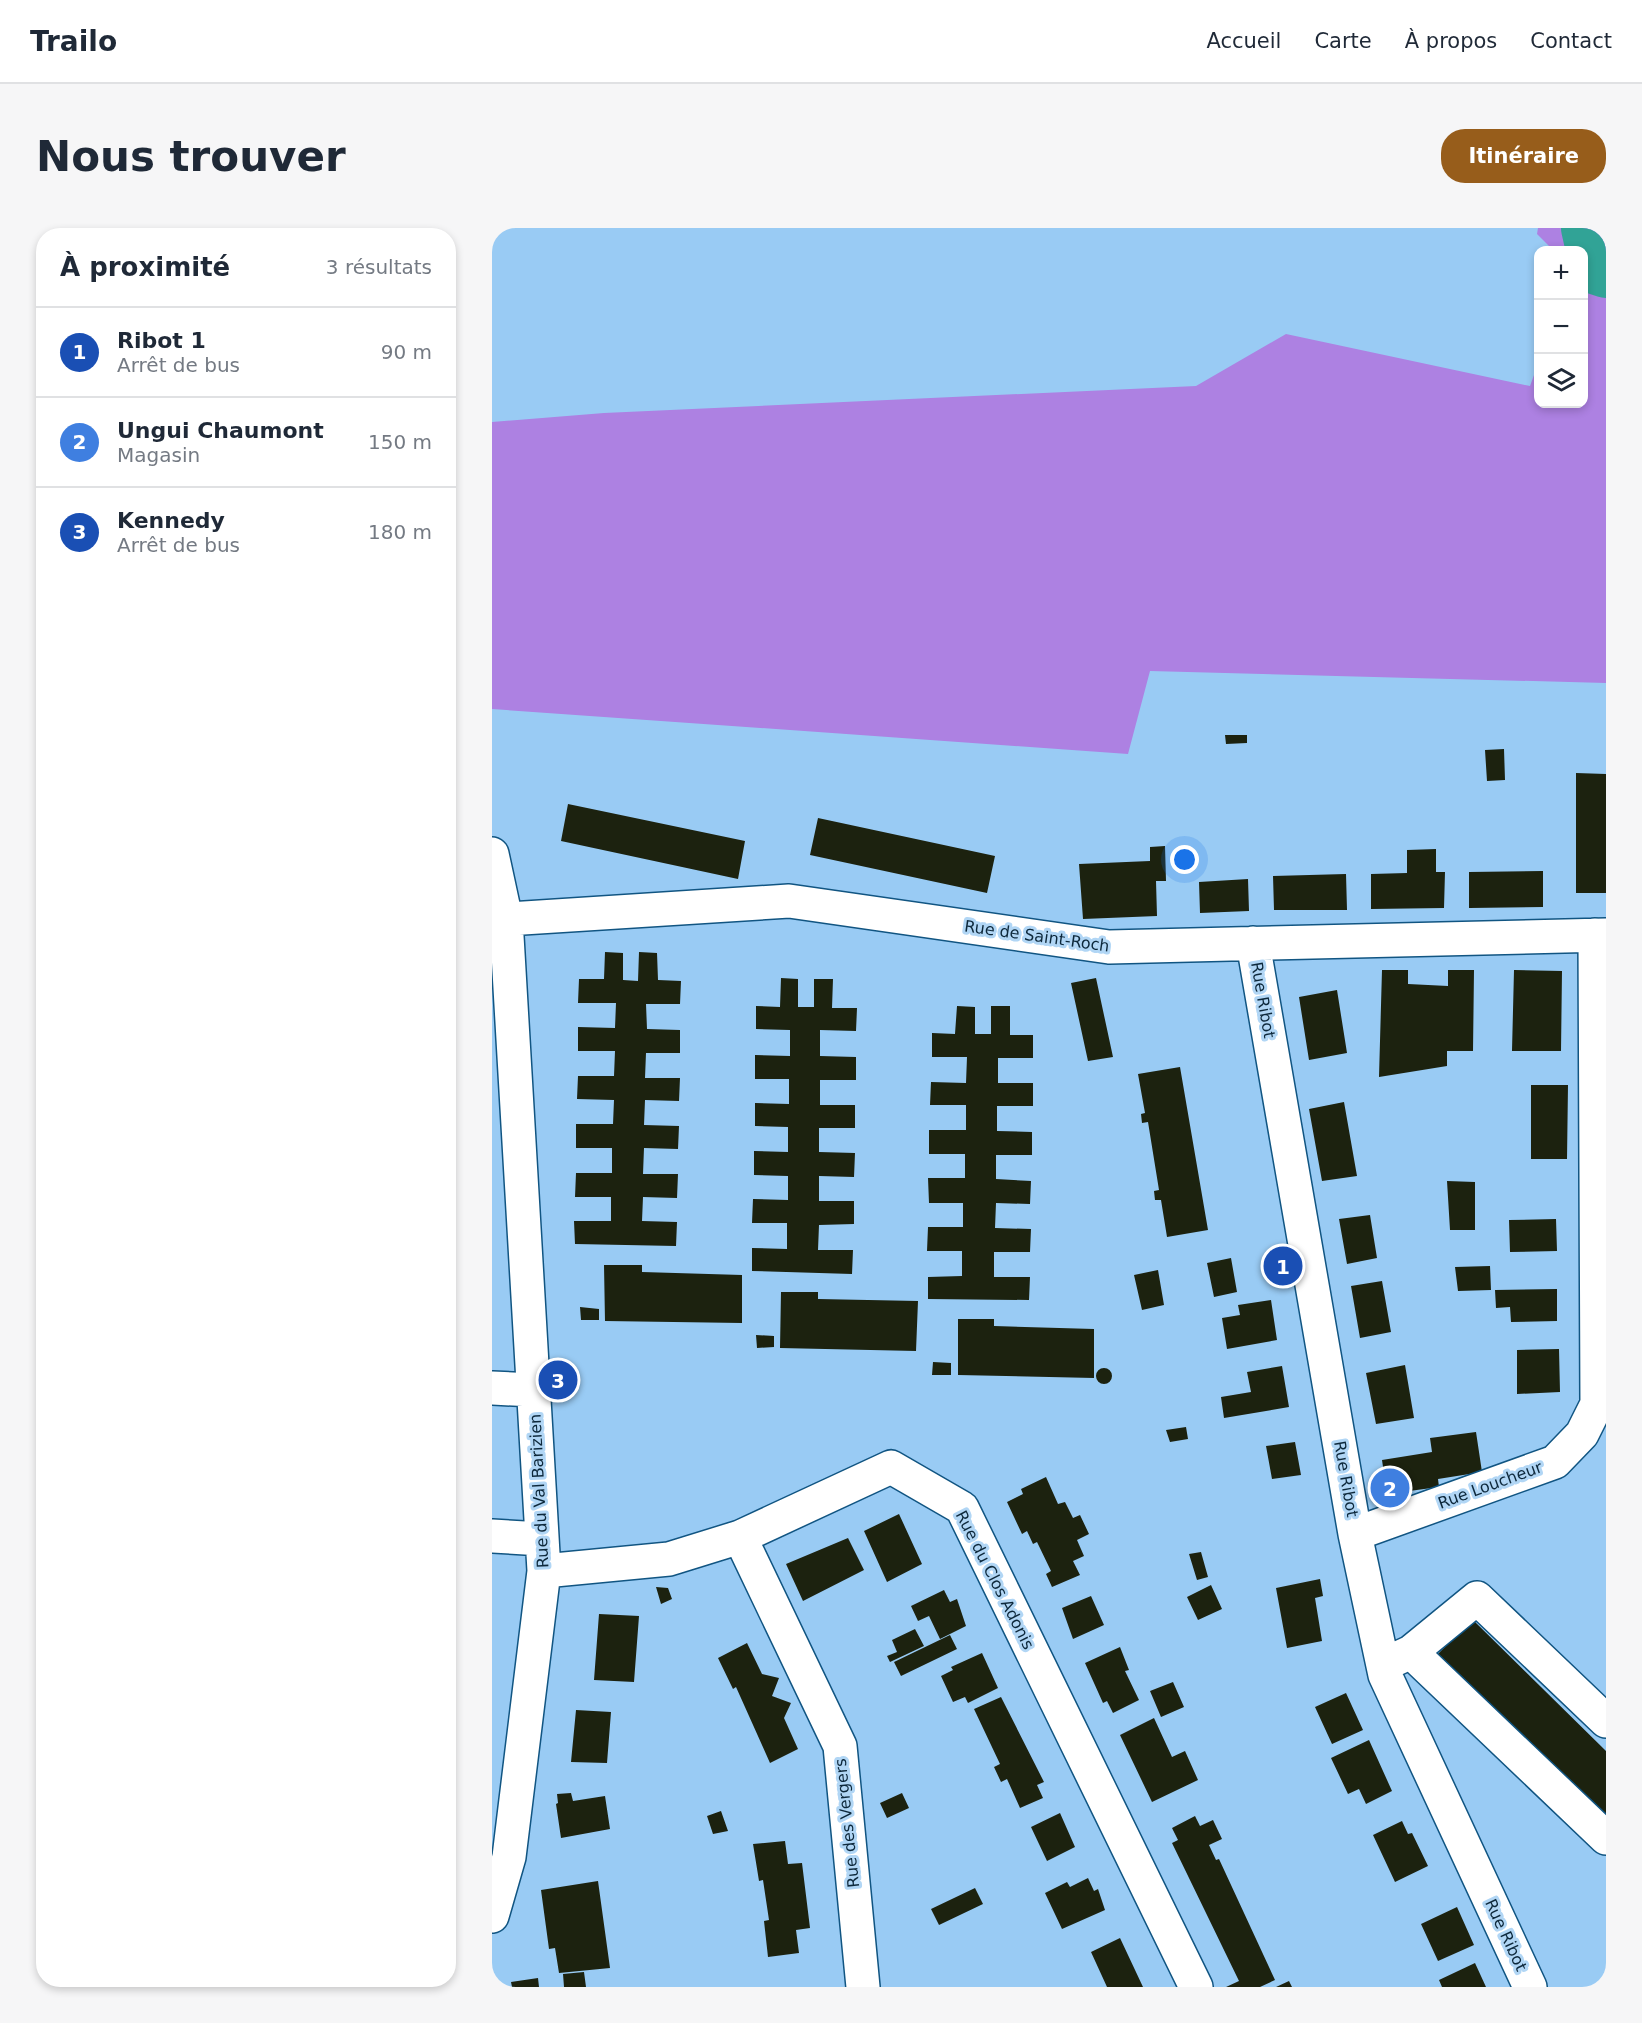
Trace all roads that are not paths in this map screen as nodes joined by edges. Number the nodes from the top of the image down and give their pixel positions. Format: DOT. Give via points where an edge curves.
graph roads {
  1 [pos="492,854"];
  2 [pos="499,919"];
  3 [pos="1600,935"];
  4 [pos="1253,943"];
  5 [pos="504,1078"];
  6 [pos="492,1388"];
  7 [pos="533,1390"];
  8 [pos="1355,1533"];
  9 [pos="492,1536"];
  10 [pos="740,1537"];
  11 [pos="542,1539"];
  12 [pos="544,1571"];
  13 [pos="1397,1659"];
  14 [pos="1606,1721"];
  15 [pos="503,1806"];
  16 [pos="1606,1838"];
  17 [pos="492,1916"];
  18 [pos="863,1987"];
  19 [pos="1196,1987"];
  20 [pos="1530,1987"];
  1 -- 2 [label="street, Rue du Val Barizien"];
  2 -- 4 [label="street, Rue de Saint-Roch" via="789,901 1109,947"];
  2 -- 5 [label="street, Rue du Val Barizien"];
  3 -- 4 [label="street, Rue de Saint-Roch"];
  3 -- 8 [label="street, Rue Loucheur" via="1597,1404 1582,1434 1556,1462"];
  4 -- 8 [label="street, Rue Ribot"];
  5 -- 7 [label="street, Rue du Val Barizien"];
  6 -- 7 [label="street"];
  7 -- 11 [label="street, Rue du Val Barizien"];
  8 -- 13 [label="street, Rue Ribot"];
  9 -- 11 [label="street"];
  10 -- 12 [label="street, Rue du Clos Adonis" via="669,1559"];
  10 -- 18 [label="street, Rue des Vergers" via="840,1746"];
  10 -- 19 [label="street, Rue du Clos Adonis" via="891,1467 962,1508"];
  11 -- 12 [label="street, Rue du Val Barizien"];
  12 -- 15 [label="street, Rue du Val Barizien"];
  13 -- 14 [label="street" via="1477,1598"];
  13 -- 16 [label="street"];
  13 -- 20 [label="street, Rue Ribot" via="1385,1675"];
  15 -- 17 [label="street, Rue du Val Barizien" via="508,1857"];
}
